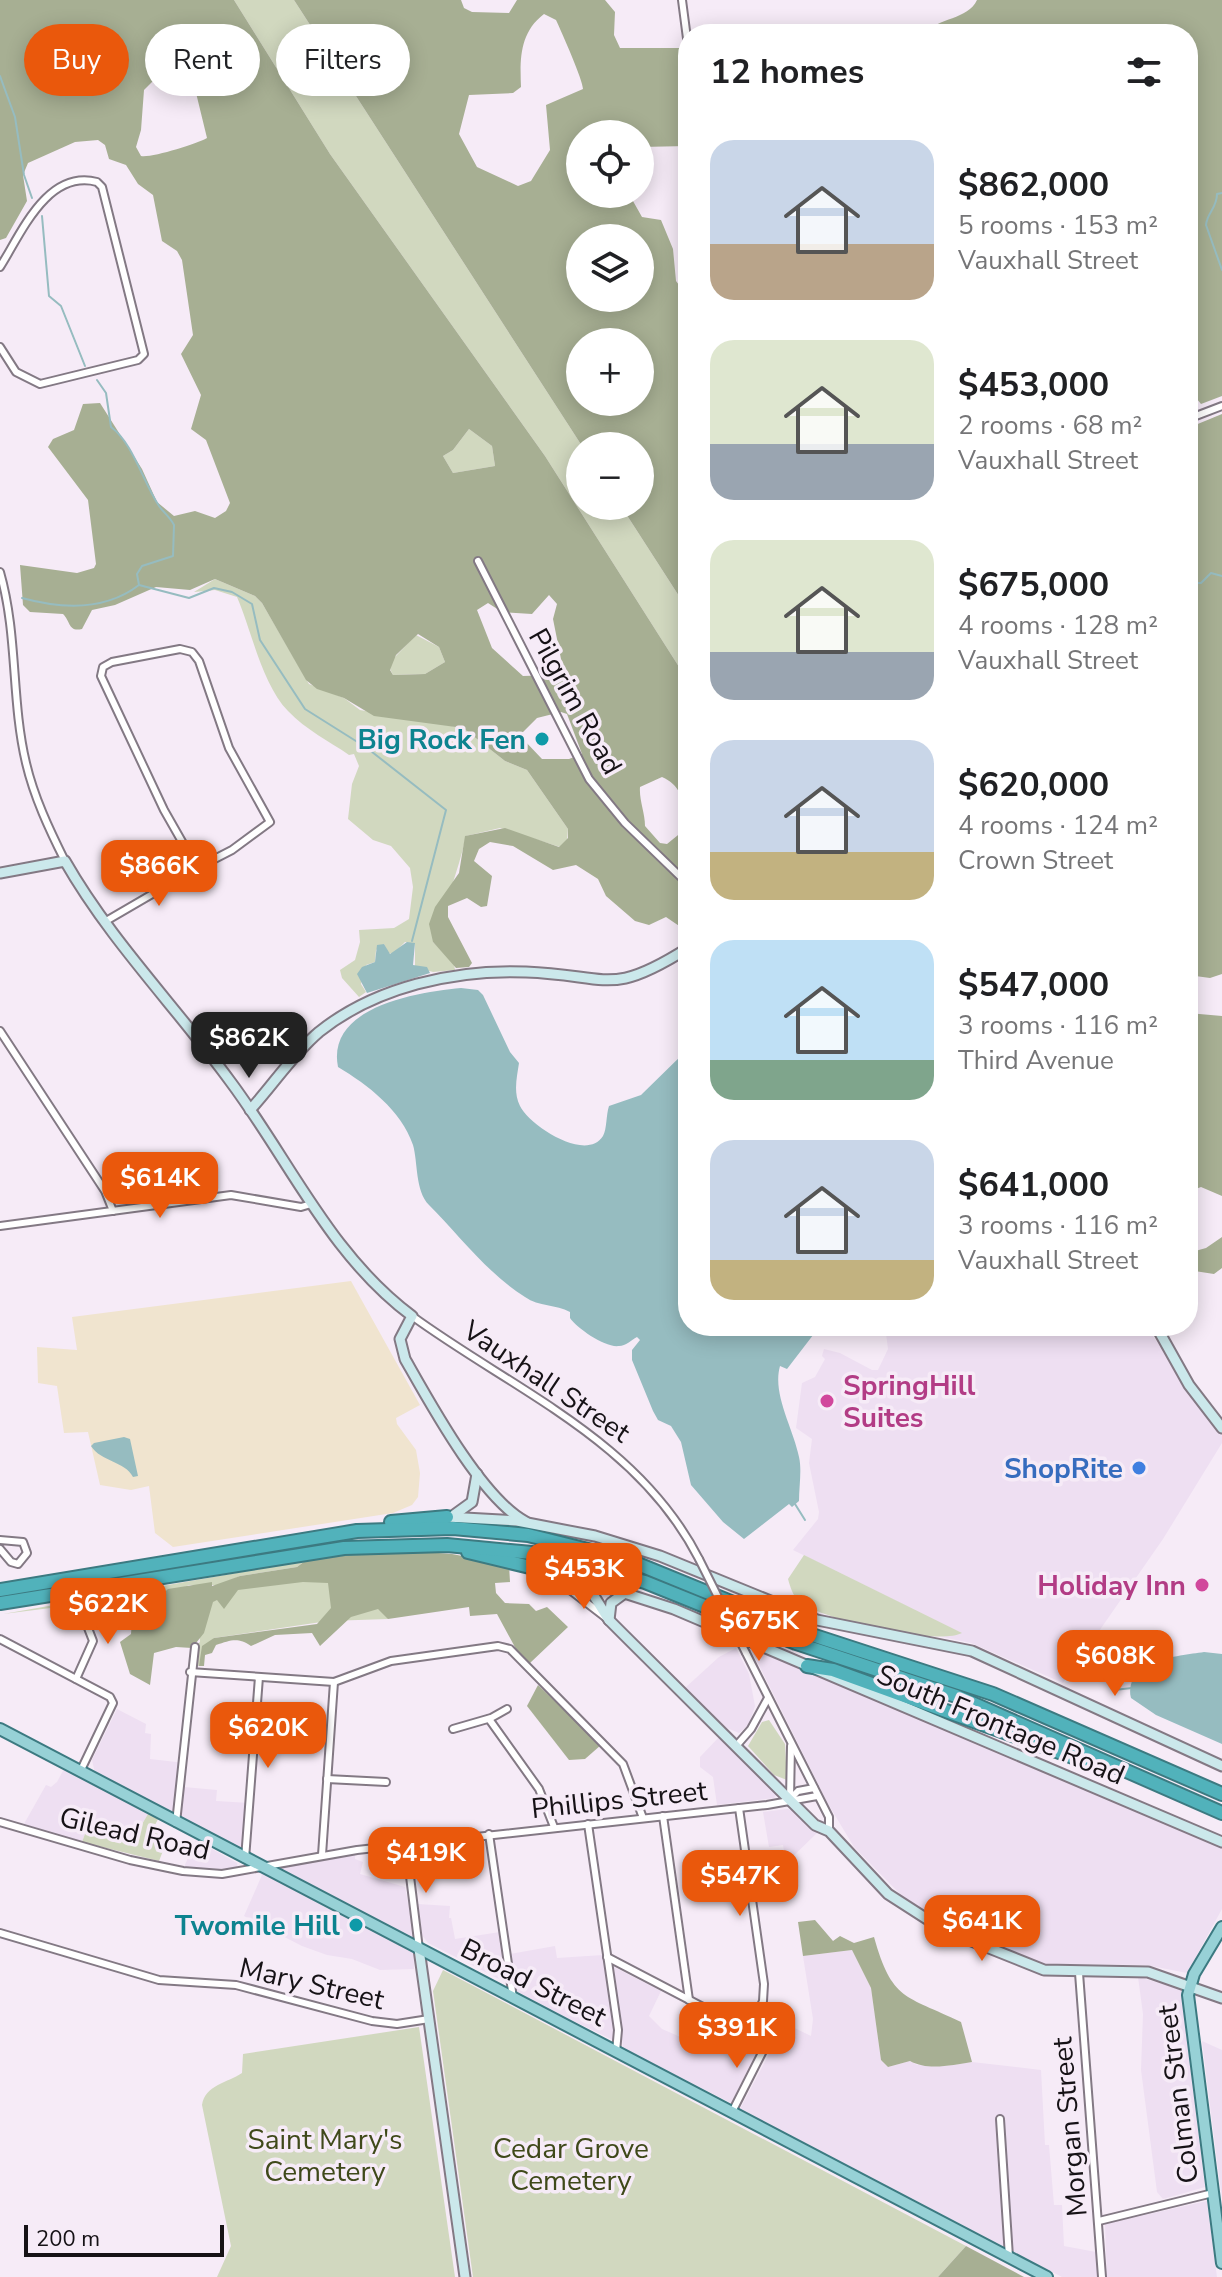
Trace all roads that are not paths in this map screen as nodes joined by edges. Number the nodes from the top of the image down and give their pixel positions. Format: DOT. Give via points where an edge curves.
graph roads {
  1 [pos="682,0"];
  2 [pos="685,24"];
  3 [pos="0,267"];
  4 [pos="0,347"];
  5 [pos="1222,406"];
  6 [pos="1198,415"];
  7 [pos="478,561"];
  8 [pos="0,572"];
  9 [pos="65,861"];
  10 [pos="197,868"];
  11 [pos="0,873"];
  12 [pos="678,874"];
  13 [pos="106,921"];
  14 [pos="678,954"];
  15 [pos="0,1031"];
  16 [pos="250,1110"];
  17 [pos="311,1204"];
  18 [pos="113,1211"];
  19 [pos="0,1226"];
  20 [pos="412,1316"];
  21 [pos="1162,1336"];
  22 [pos="1222,1428"];
  23 [pos="477,1474"];
  24 [pos="447,1517"];
  25 [pos="526,1522"];
  26 [pos="353,1532"];
  27 [pos="0,1540"];
  28 [pos="438,1544"];
  29 [pos="0,1549"];
  30 [pos="584,1580"];
  31 [pos="49,1582"];
  32 [pos="0,1583"];
  33 [pos="561,1583"];
  34 [pos="0,1590"];
  35 [pos="626,1592"];
  36 [pos="61,1593"];
  37 [pos="0,1603"];
  38 [pos="81,1610"];
  39 [pos="0,1611"];
  40 [pos="609,1620"];
  41 [pos="0,1639"];
  42 [pos="195,1647"];
  43 [pos="807,1666"];
  44 [pos="190,1672"];
  45 [pos="259,1677"];
  46 [pos="76,1679"];
  47 [pos="334,1682"];
  48 [pos="768,1698"];
  49 [pos="507,1709"];
  50 [pos="489,1719"];
  51 [pos="0,1729"];
  52 [pos="453,1729"];
  53 [pos="737,1745"];
  54 [pos="791,1746"];
  55 [pos="1222,1766"];
  56 [pos="80,1772"];
  57 [pos="327,1779"];
  58 [pos="386,1782"];
  59 [pos="1170,1790"];
  60 [pos="816,1792"];
  61 [pos="1222,1794"];
  62 [pos="790,1799"];
  63 [pos="739,1808"];
  64 [pos="1222,1813"];
  65 [pos="663,1816"];
  66 [pos="643,1818"];
  67 [pos="0,1822"];
  68 [pos="176,1823"];
  69 [pos="588,1824"];
  70 [pos="554,1827"];
  71 [pos="829,1831"];
  72 [pos="489,1834"];
  73 [pos="1222,1842"];
  74 [pos="406,1844"];
  75 [pos="322,1855"];
  76 [pos="245,1859"];
  77 [pos="262,1868"];
  78 [pos="0,1933"];
  79 [pos="1220,1935"];
  80 [pos="419,1949"];
  81 [pos="607,1957"];
  82 [pos="1079,1973"];
  83 [pos="1190,1985"];
  84 [pos="513,1998"];
  85 [pos="1222,1998"];
  86 [pos="689,2000"];
  87 [pos="429,2019"];
  88 [pos="749,2031"];
  89 [pos="616,2052"];
  90 [pos="732,2112"];
  91 [pos="1000,2119"];
  92 [pos="1213,2193"];
  93 [pos="1099,2221"];
  94 [pos="1009,2257"];
  95 [pos="1222,2263"];
  96 [pos="465,2277"];
  97 [pos="1047,2277"];
  98 [pos="1102,2277"];
  1 -- 2 [label="street"];
  3 -- 4 [label="street" via="40,202 61,187 97,182 142,357 40,384 16,372"];
  5 -- 6 [label="street"];
  7 -- 12 [label="street, Pilgrim Road" via="589,779"];
  8 -- 9 [label="street, Vauxhall Street" via="13,628 26,762"];
  9 -- 11 [label="street"];
  9 -- 13 [label="street, Vauxhall Street"];
  10 -- 10 [label="street" via="262,830 270,822 268,814 229,748 192,652 180,649 112,662 101,676"];
  10 -- 13 [label="street"];
  13 -- 16 [label="street, Vauxhall Street"];
  14 -- 16 [label="street" via="626,980 595,982 513,971 393,991 320,1031"];
  15 -- 18 [label="street"];
  16 -- 17 [label="street, Vauxhall Street"];
  17 -- 18 [label="street" via="301,1207 231,1195"];
  17 -- 20 [label="street, Vauxhall Street" via="352,1261"];
  18 -- 19 [label="street"];
  20 -- 23 [label="street" via="400,1339 402,1353"];
  20 -- 48 [label="street, Vauxhall Street, bridge" via="616,1453 661,1500 699,1559"];
  21 -- 22 [label="street"];
  23 -- 24 [label="street" via="471,1504"];
  23 -- 25 [label="street" via="509,1511"];
  24 -- 25 [label="street"];
  24 -- 26 [label="highway" via="392,1521"];
  25 -- 55 [label="street" via="641,1549 817,1620 972,1651"];
  26 -- 31 [label="highway"];
  26 -- 61 [label="highway" via="469,1529 600,1551 815,1637 1037,1711"];
  27 -- 29 [label="street" via="23,1542 28,1550 18,1564"];
  28 -- 30 [label="highway"];
  28 -- 36 [label="highway" via="334,1549"];
  28 -- 59 [label="highway" via="532,1553 645,1582 803,1645 982,1707"];
  30 -- 35 [label="street, South Frontage Road"];
  30 -- 40 [label="street"];
  31 -- 32 [label="highway"];
  31 -- 34 [label="highway"];
  33 -- 40 [label="street, Vauxhall Street"];
  35 -- 40 [label="street" via="611,1603"];
  35 -- 43 [label="street, South Frontage Road"];
  36 -- 37 [label="highway"];
  36 -- 39 [label="highway"];
  38 -- 46 [label="street" via="93,1641"];
  40 -- 53 [label="street, Vauxhall Street"];
  41 -- 46 [label="street"];
  42 -- 44 [label="street"];
  43 -- 59 [label="highway" via="833,1670 1140,1784"];
  43 -- 73 [label="street, South Frontage Road"];
  44 -- 45 [label="street"];
  44 -- 68 [label="street"];
  45 -- 47 [label="street"];
  45 -- 76 [label="street"];
  46 -- 56 [label="street" via="113,1703"];
  47 -- 57 [label="street"];
  47 -- 66 [label="street" via="391,1661 498,1646 510,1649 616,1755"];
  48 -- 53 [label="street"];
  48 -- 54 [label="street, Vauxhall Street"];
  49 -- 50 [label="street"];
  50 -- 52 [label="street"];
  50 -- 70 [label="street" via="539,1789"];
  51 -- 56 [label="main road, Broad Street"];
  53 -- 62 [label="street, Vauxhall Street"];
  54 -- 60 [label="street, Vauxhall Street"];
  54 -- 62 [label="street"];
  56 -- 68 [label="main road, Broad Street"];
  57 -- 58 [label="street"];
  57 -- 75 [label="street"];
  59 -- 64 [label="highway"];
  60 -- 62 [label="street, Phillips Street"];
  60 -- 71 [label="street, Vauxhall Street" via="829,1817"];
  62 -- 63 [label="street, Phillips Street"];
  62 -- 71 [label="street, Vauxhall Street" via="816,1826"];
  63 -- 65 [label="street, Phillips Street"];
  63 -- 88 [label="street" via="764,1984 763,2001"];
  65 -- 66 [label="street, Phillips Street"];
  65 -- 86 [label="street"];
  66 -- 69 [label="street, Phillips Street"];
  67 -- 77 [label="street, Gilead Road" via="183,1871 222,1874"];
  68 -- 76 [label="main road, Broad Street"];
  69 -- 70 [label="street, Phillips Street"];
  69 -- 81 [label="street"];
  70 -- 72 [label="street, Phillips Street"];
  71 -- 82 [label="street, Vauxhall Street" via="888,1894 934,1925 1026,1965"];
  72 -- 74 [label="street, Phillips Street"];
  72 -- 84 [label="street"];
  74 -- 75 [label="street, Phillips Street"];
  74 -- 80 [label="street"];
  75 -- 77 [label="street, Phillips Street"];
  76 -- 77 [label="main road, Broad Street"];
  77 -- 80 [label="main road, Broad Street"];
  78 -- 87 [label="street, Mary Street" via="159,1980 236,1985 372,2021"];
  79 -- 83 [label="main road, Colman Street"];
  80 -- 84 [label="main road, Broad Street"];
  80 -- 87 [label="street"];
  81 -- 86 [label="street"];
  81 -- 89 [label="street" via="618,2030"];
  82 -- 83 [label="street, Vauxhall Street" via="1136,1970"];
  82 -- 93 [label="street, Morgan Street"];
  83 -- 85 [label="street, Vauxhall Street"];
  83 -- 92 [label="main road, Colman Street" via="1189,2013"];
  84 -- 89 [label="main road, Broad Street"];
  86 -- 88 [label="street"];
  87 -- 96 [label="street"];
  88 -- 90 [label="street" via="768,2041"];
  89 -- 90 [label="main road, Broad Street"];
  90 -- 94 [label="main road, Broad Street"];
  91 -- 94 [label="street"];
  92 -- 93 [label="street"];
  92 -- 95 [label="main road, Colman Street"];
  93 -- 98 [label="street, Morgan Street"];
  94 -- 97 [label="main road, Broad Street"];
}
